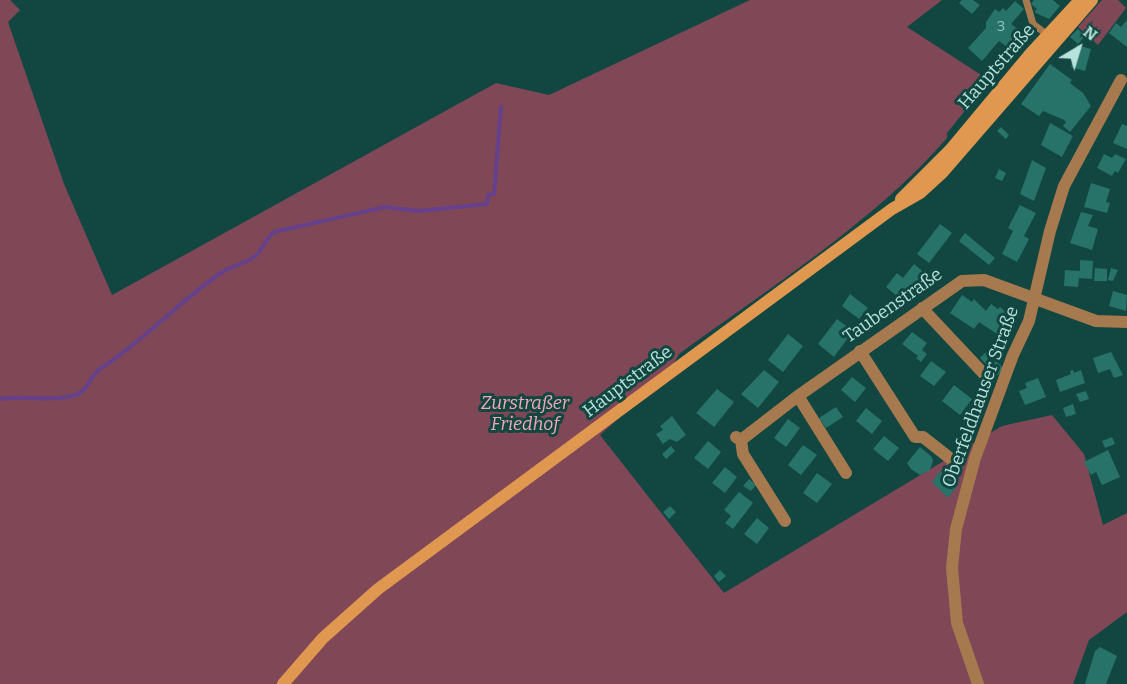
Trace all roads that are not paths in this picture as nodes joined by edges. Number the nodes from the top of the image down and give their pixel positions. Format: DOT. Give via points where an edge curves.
graph roads {
  1 [pos="1026,0"];
  2 [pos="1080,0"];
  3 [pos="1092,0"];
  4 [pos="1052,38"];
  5 [pos="1121,80"];
  6 [pos="1035,298"];
  7 [pos="922,308"];
  8 [pos="1127,322"];
  9 [pos="860,351"];
  10 [pos="984,375"];
  11 [pos="798,396"];
  12 [pos="951,459"];
  13 [pos="846,473"];
  14 [pos="785,521"];
  15 [pos="283,684"];
  16 [pos="978,684"];
  1 -- 4 [label="lane" via="1034,24"];
  2 -- 4 [label="main road, Hauptstraße"];
  3 -- 4 [label="main road, Hauptstraße"];
  4 -- 15 [label="main road, Hauptstraße" via="942,174 920,193 892,209 378,589 323,638"];
  5 -- 6 [label="street, Oberfeldhauser Straße" via="1064,186"];
  6 -- 7 [label="street, Taubenstraße" via="984,280 962,281"];
  6 -- 8 [label="street, Taubenstraße" via="1096,321"];
  6 -- 16 [label="street, Oberfeldhauser Straße" via="975,458 954,537 952,568 957,623"];
  7 -- 9 [label="street, Taubenstraße"];
  7 -- 10 [label="street"];
  9 -- 11 [label="street, Taubenstraße"];
  9 -- 12 [label="street" via="915,437 922,437"];
  11 -- 13 [label="street"];
  11 -- 14 [label="street, Taubenstraße" via="738,438 742,454"];
}
